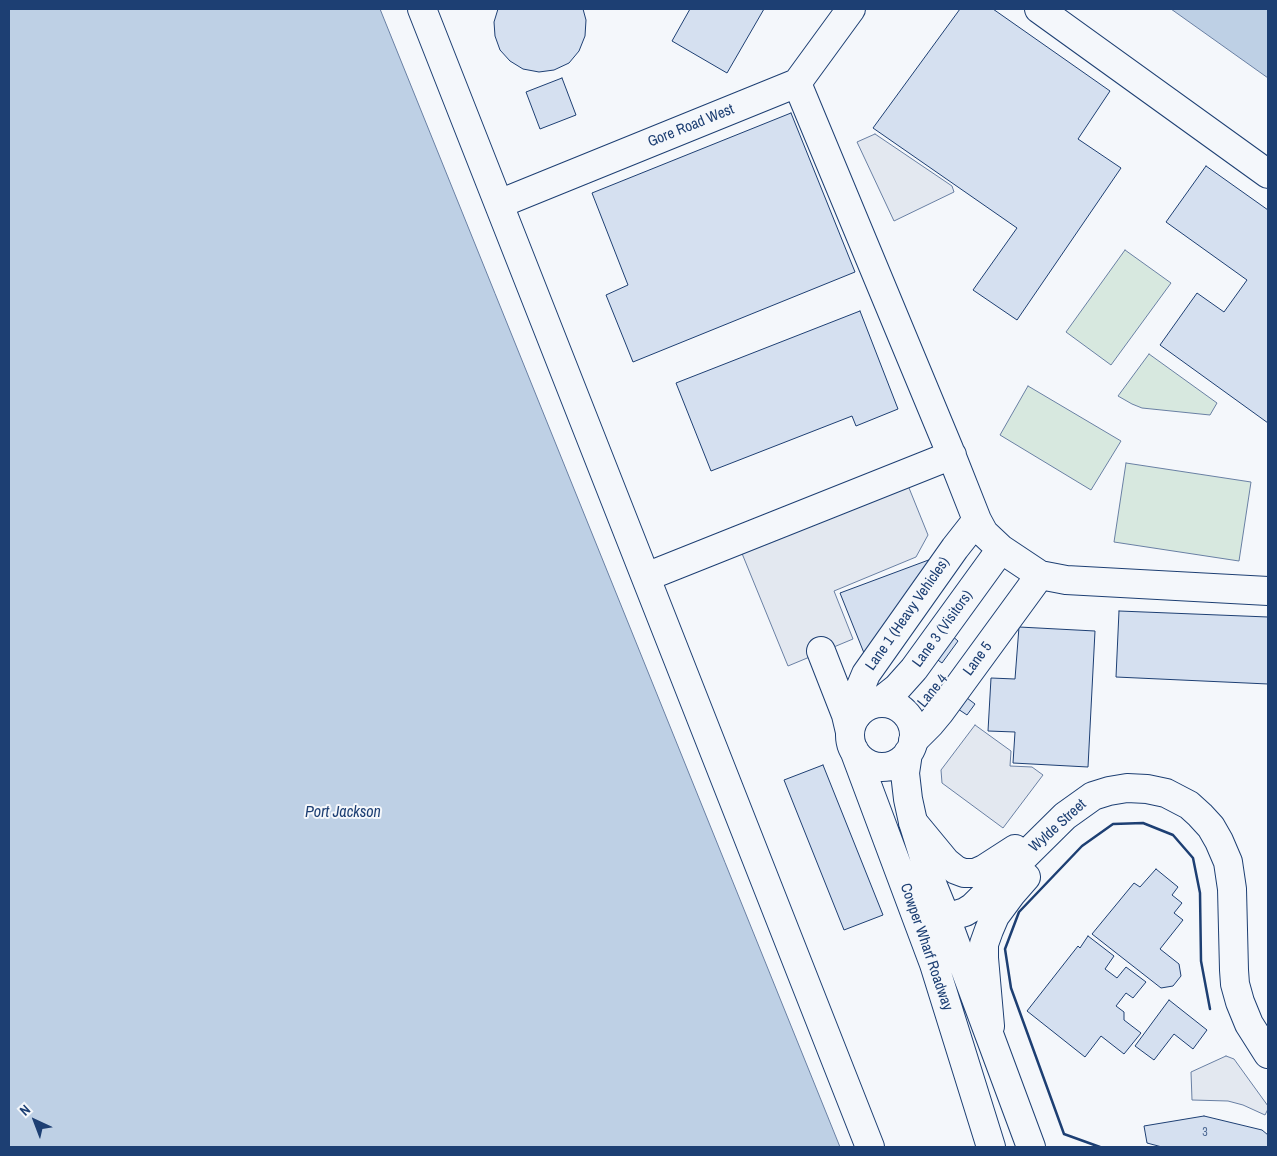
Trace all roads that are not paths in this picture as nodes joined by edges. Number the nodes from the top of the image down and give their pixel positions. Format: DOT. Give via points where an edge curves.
graph roads {
  1 [pos="422,9"];
  2 [pos="851,9"];
  3 [pos="1039,9"];
  4 [pos="797,83"];
  5 [pos="1268,174"];
  6 [pos="499,204"];
  7 [pos="952,456"];
  8 [pos="988,535"];
  9 [pos="1032,570"];
  10 [pos="646,577"];
  11 [pos="1268,591"];
  12 [pos="821,651"];
  13 [pos="860,723"];
  14 [pos="910,738"];
  15 [pos="913,822"];
  16 [pos="1053,828"];
  17 [pos="933,923"];
  18 [pos="992,1044"];
  19 [pos="1268,1054"];
  20 [pos="870,1147"];
  21 [pos="991,1147"];
  22 [pos="1031,1147"];
  1 -- 6 [label="street"];
  2 -- 4 [label="street"];
  3 -- 5 [label="street"];
  4 -- 6 [label="street, Gore Road West"];
  4 -- 7 [label="street"];
  6 -- 10 [label="street"];
  7 -- 8 [label="street"];
  7 -- 10 [label="street"];
  8 -- 9 [label="street"];
  8 -- 13 [label="street, Lane 3 (Visitors)" via="914,669"];
  8 -- 13 [label="street, Lane 1 (Heavy Vehicles)" via="955,548 866,674 859,694"];
  9 -- 11 [label="street" via="1066,580"];
  9 -- 14 [label="street, Lane 4" via="948,673"];
  10 -- 20 [label="street"];
  12 -- 13 [label="street, Cowper Wharf Roadway" via="846,715"];
  13 -- 14 [label="street" via="888,704 904,712"];
  13 -- 14 [label="street" via="857,755 870,764 886,766 896,763 904,757"];
  13 -- 17 [label="street, Cowper Wharf Roadway"];
  14 -- 15 [label="street, Cowper Wharf Roadway" via="905,768"];
  15 -- 16 [label="street" via="946,862 964,873 984,869"];
  15 -- 17 [label="street, Cowper Wharf Roadway" via="933,886"];
  16 -- 17 [label="street, Wylde Street" via="973,907"];
  16 -- 18 [label="street" via="1039,860 1003,904 986,936 984,958"];
  16 -- 19 [label="street, Wylde Street" via="1093,796 1127,788 1166,793 1189,804 1200,815 1211,827 1228,862 1235,984 1249,1024"];
  17 -- 18 [label="street, Cowper Wharf Roadway"];
  17 -- 21 [label="street, Cowper Wharf Roadway" via="934,964"];
  18 -- 22 [label="street, Cowper Wharf Roadway"];
}
